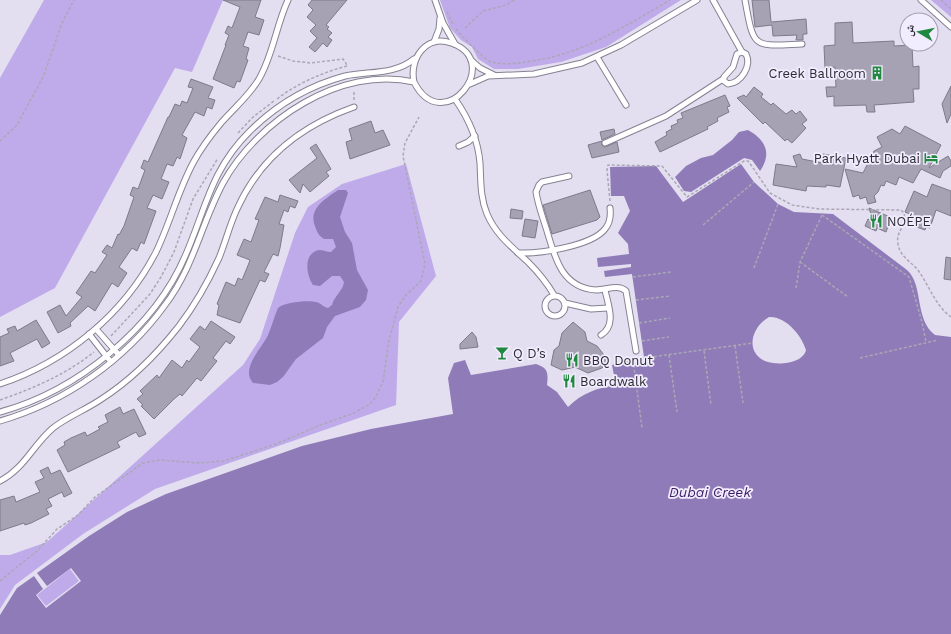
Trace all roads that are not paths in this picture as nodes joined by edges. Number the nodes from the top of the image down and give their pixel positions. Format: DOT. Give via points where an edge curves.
graph roads {
  1 [pos="288,0"];
  2 [pos="435,0"];
  3 [pos="697,0"];
  4 [pos="713,0"];
  5 [pos="745,0"];
  6 [pos="921,0"];
  7 [pos="440,14"];
  8 [pos="951,27"];
  9 [pos="434,42"];
  10 [pos="455,44"];
  11 [pos="802,44"];
  12 [pos="742,52"];
  13 [pos="597,57"];
  14 [pos="469,58"];
  15 [pos="415,59"];
  16 [pos="495,75"];
  17 [pos="723,79"];
  18 [pos="414,82"];
  19 [pos="470,84"];
  20 [pos="455,99"];
  21 [pos="626,105"];
  22 [pos="354,107"];
  23 [pos="475,136"];
  24 [pos="605,143"];
  25 [pos="459,146"];
  26 [pos="569,176"];
  27 [pos="210,189"];
  28 [pos="218,193"];
  29 [pos="610,208"];
  30 [pos="553,251"];
  31 [pos="518,253"];
  32 [pos="605,290"];
  33 [pos="554,295"];
  34 [pos="565,303"];
  35 [pos="608,308"];
  36 [pos="96,329"];
  37 [pos="89,334"];
  38 [pos="601,335"];
  39 [pos="113,349"];
  40 [pos="636,351"];
  41 [pos="106,355"];
  42 [pos="119,355"];
  43 [pos="111,362"];
  44 [pos="0,384"];
  45 [pos="0,412"];
  46 [pos="0,421"];
  47 [pos="0,481"];
  1 -- 36 [label="lane" via="258,80 214,132 194,162 166,230 143,273"];
  2 -- 7 [label="lane"];
  3 -- 13 [label="lane"];
  4 -- 12 [label="lane"];
  5 -- 11 [label="lane" via="752,34 760,43"];
  6 -- 8 [label="lane"];
  7 -- 9 [label="lane" via="439,29"];
  7 -- 10 [label="lane"];
  9 -- 10 [label="lane"];
  9 -- 15 [label="lane" via="423,48"];
  10 -- 14 [label="lane"];
  12 -- 17 [label="lane" via="737,54 733,67"];
  12 -- 17 [label="lane" via="747,57 744,73 730,84 725,83"];
  13 -- 16 [label="lane" via="550,72 518,76"];
  13 -- 21 [label="lane"];
  14 -- 16 [label="lane" via="480,68"];
  14 -- 19 [label="lane" via="472,71"];
  15 -- 18 [label="lane" via="412,74"];
  15 -- 27 [label="lane" via="397,69 350,75 303,92 265,117 233,150"];
  16 -- 19 [label="lane"];
  17 -- 24 [label="lane" via="666,116"];
  18 -- 20 [label="lane" via="422,94 434,101"];
  18 -- 28 [label="lane" via="392,79 354,84 308,100 275,122 246,150"];
  19 -- 20 [label="lane"];
  20 -- 23 [label="lane"];
  22 -- 47 [label="lane" via="306,128 266,163 250,184 238,207 208,281 166,342 122,384 54,427 22,465"];
  23 -- 25 [label="lane"];
  23 -- 31 [label="lane" via="479,153 481,189 487,214 500,236"];
  26 -- 30 [label="lane" via="546,180 537,188"];
  27 -- 28 [label="lane"];
  27 -- 39 [label="lane" via="186,255 175,277 146,318"];
  28 -- 42 [label="lane" via="192,261 180,283 151,324"];
  29 -- 30 [label="lane" via="609,222 601,233 594,238"];
  30 -- 31 [label="lane"];
  30 -- 32 [label="lane" via="559,268 571,282 587,289"];
  31 -- 33 [label="lane" via="538,273"];
  32 -- 35 [label="lane"];
  32 -- 40 [label="lane" via="620,287 626,291"];
  33 -- 34 [label="lane" via="561,297"];
  33 -- 34 [label="lane" via="548,298 545,304 549,314 559,315 564,310"];
  34 -- 35 [label="lane" via="591,309"];
  35 -- 38 [label="lane" via="610,325"];
  36 -- 37 [label="lane"];
  36 -- 39 [label="lane"];
  37 -- 41 [label="lane"];
  37 -- 44 [label="lane" via="48,363"];
  39 -- 41 [label="lane"];
  39 -- 42 [label="lane"];
  41 -- 43 [label="lane"];
  41 -- 45 [label="lane" via="58,388"];
  42 -- 43 [label="lane"];
  43 -- 46 [label="lane" via="63,396"];
}
